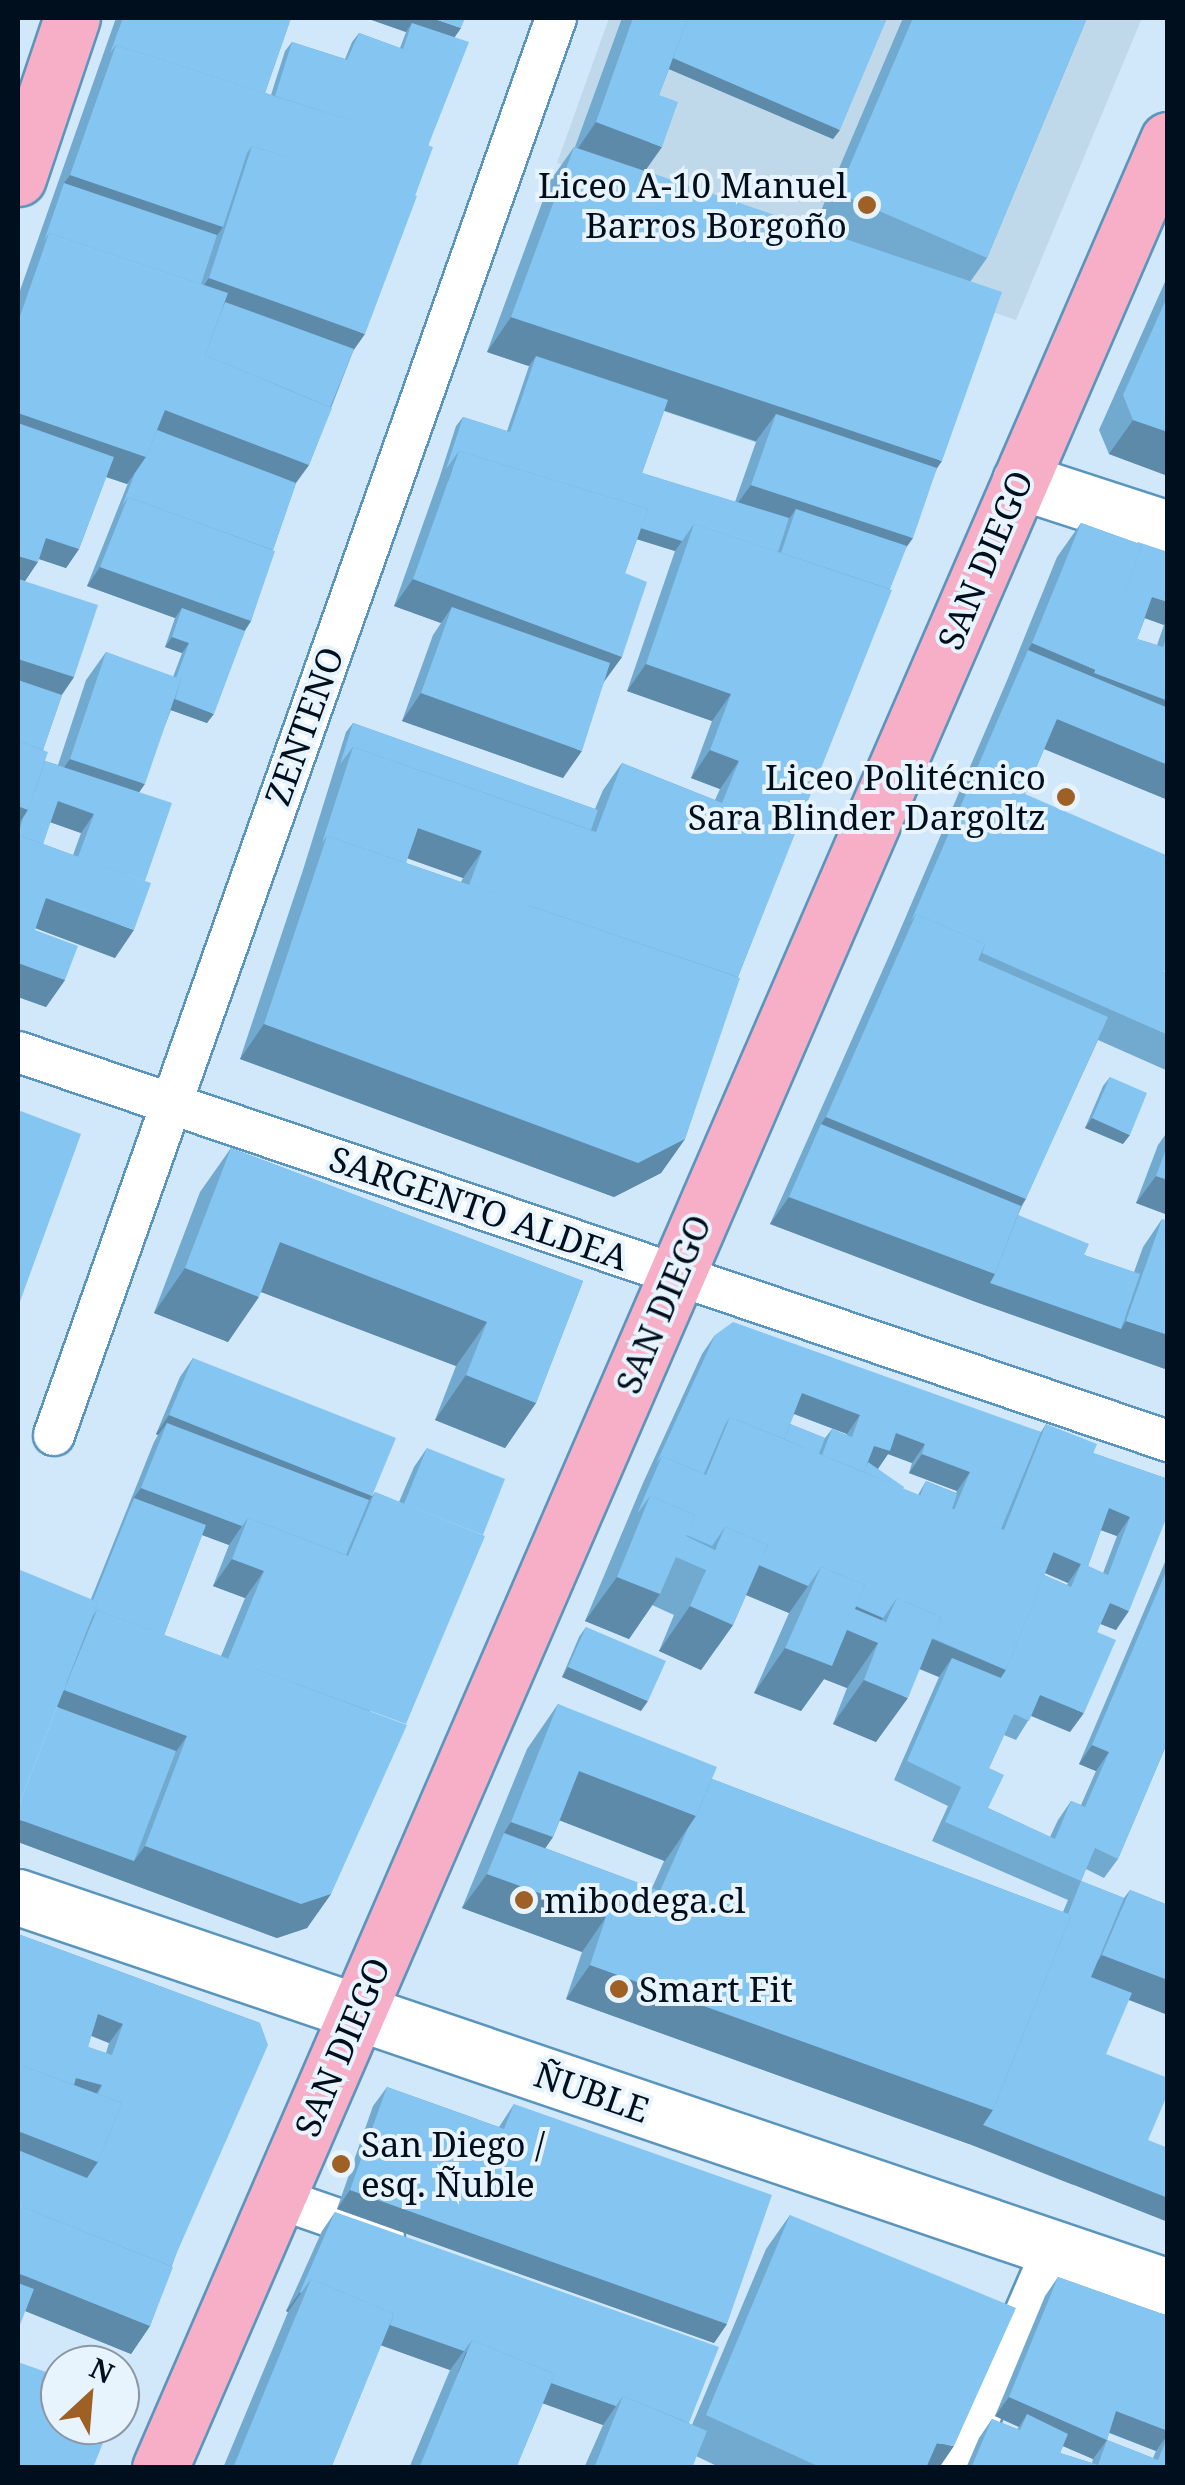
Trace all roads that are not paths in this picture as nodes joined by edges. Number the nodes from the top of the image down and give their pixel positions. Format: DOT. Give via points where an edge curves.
graph roads {
  1 [pos="72,18"];
  2 [pos="556,18"];
  3 [pos="1168,140"];
  4 [pos="18,178"];
  5 [pos="1020,481"];
  6 [pos="1168,529"];
  7 [pos="18,1052"];
  8 [pos="170,1104"];
  9 [pos="676,1274"];
  10 [pos="54,1434"];
  11 [pos="1168,1441"];
  12 [pos="18,1898"];
  13 [pos="356,2013"];
  14 [pos="276,2198"];
  15 [pos="1053,2248"];
  16 [pos="427,2250"];
  17 [pos="1168,2287"];
  18 [pos="160,2468"];
  19 [pos="958,2468"];
  1 -- 4 [label="main road"];
  2 -- 8 [label="street, ZENTENO"];
  3 -- 5 [label="main road, SAN DIEGO"];
  5 -- 6 [label="main road"];
  5 -- 9 [label="main road, SAN DIEGO"];
  7 -- 8 [label="street, SARGENTO ALDEA"];
  8 -- 9 [label="street, SARGENTO ALDEA"];
  8 -- 10 [label="street, ZENTENO"];
  9 -- 11 [label="street, SARGENTO ALDEA"];
  9 -- 13 [label="main road, SAN DIEGO"];
  12 -- 13 [label="main road, ÑUBLE"];
  13 -- 14 [label="main road, SAN DIEGO"];
  13 -- 15 [label="main road, ÑUBLE"];
  14 -- 16 [label="street"];
  14 -- 18 [label="main road, SAN DIEGO"];
  15 -- 17 [label="main road, ÑUBLE"];
  15 -- 19 [label="street"];
}
